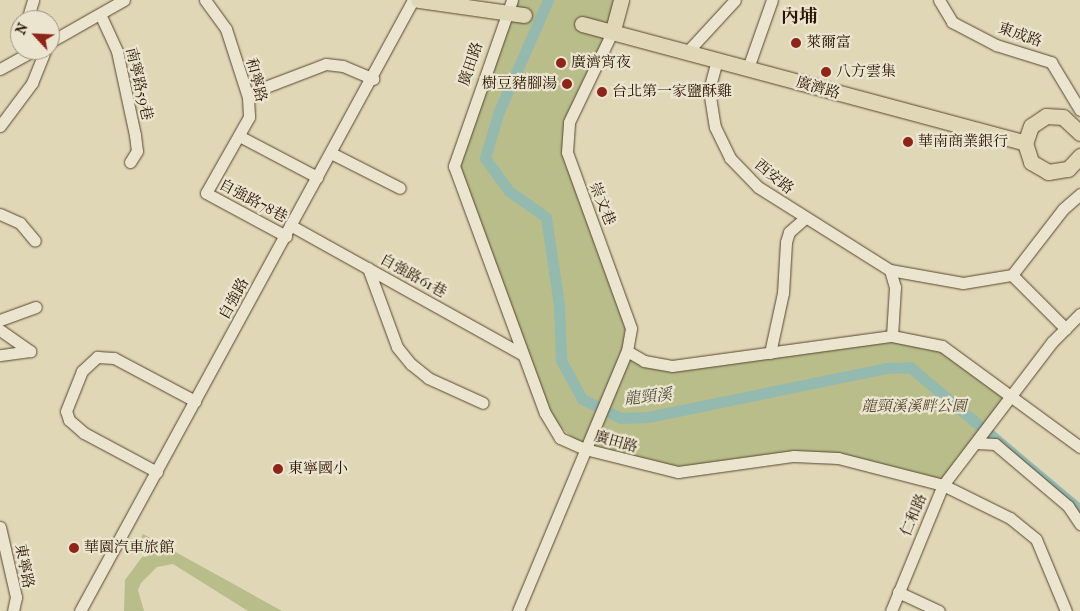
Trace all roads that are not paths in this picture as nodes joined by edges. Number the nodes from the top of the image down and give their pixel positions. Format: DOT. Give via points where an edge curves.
graph roads {
  1 [pos="124,0"];
  2 [pos="205,0"];
  3 [pos="413,0"];
  4 [pos="418,0"];
  5 [pos="621,0"];
  6 [pos="735,0"];
  7 [pos="772,0"];
  8 [pos="939,0"];
  9 [pos="508,6"];
  10 [pos="100,14"];
  11 [pos="524,15"];
  12 [pos="582,24"];
  13 [pos="613,30"];
  14 [pos="60,36"];
  15 [pos="688,51"];
  16 [pos="14,60"];
  17 [pos="41,60"];
  18 [pos="716,60"];
  19 [pos="0,68"];
  20 [pos="748,68"];
  21 [pos="373,79"];
  22 [pos="268,86"];
  23 [pos="1080,110"];
  24 [pos="0,126"];
  25 [pos="1079,128"];
  26 [pos="243,138"];
  27 [pos="1025,143"];
  28 [pos="331,153"];
  29 [pos="130,162"];
  30 [pos="1079,162"];
  31 [pos="317,177"];
  32 [pos="400,188"];
  33 [pos="206,193"];
  34 [pos="1080,194"];
  35 [pos="0,214"];
  36 [pos="804,219"];
  37 [pos="288,231"];
  38 [pos="35,241"];
  39 [pos="368,268"];
  40 [pos="890,270"];
  41 [pos="1012,275"];
  42 [pos="36,307"];
  43 [pos="1080,314"];
  44 [pos="0,320"];
  45 [pos="1066,328"];
  46 [pos="0,330"];
  47 [pos="892,336"];
  48 [pos="627,351"];
  49 [pos="770,353"];
  50 [pos="522,354"];
  51 [pos="0,355"];
  52 [pos="1011,397"];
  53 [pos="196,401"];
  54 [pos="483,403"];
  55 [pos="977,441"];
  56 [pos="1080,447"];
  57 [pos="585,449"];
  58 [pos="157,472"];
  59 [pos="943,485"];
  60 [pos="1080,524"];
  61 [pos="0,527"];
  62 [pos="898,592"];
  63 [pos="14,611"];
  64 [pos="80,611"];
  65 [pos="518,611"];
  66 [pos="891,611"];
  67 [pos="939,611"];
  68 [pos="1066,611"];
  1 -- 10 [label="street"];
  2 -- 33 [label="street, 和寧路" via="226,29 248,97 249,117"];
  3 -- 21 [label="street, 自強路"];
  4 -- 9 [label="main road"];
  5 -- 13 [label="main road"];
  6 -- 15 [label="street"];
  7 -- 20 [label="street"];
  8 -- 23 [label="street, 東成路" via="952,22 996,45 1051,62"];
  9 -- 11 [label="main road"];
  9 -- 50 [label="street, 廣田路" via="454,166"];
  10 -- 14 [label="street"];
  10 -- 29 [label="street, 南寧路59巷" via="117,51 128,102 137,151"];
  12 -- 13 [label="main road, 廣濟路"];
  13 -- 15 [label="main road, 廣濟路"];
  13 -- 48 [label="street, 崇文巷" via="569,122 567,152 629,316"];
  15 -- 18 [label="main road, 廣濟路"];
  16 -- 19 [label="street"];
  17 -- 24 [label="street" via="32,83"];
  18 -- 20 [label="main road, 廣濟路"];
  18 -- 36 [label="street, 西安路" via="709,90 715,127 730,158 758,187"];
  20 -- 27 [label="main road, 廣濟路"];
  21 -- 22 [label="street" via="343,66 326,64"];
  21 -- 28 [label="street, 自強路"];
  25 -- 27 [label="main road" via="1063,117 1046,116 1031,126"];
  26 -- 31 [label="street"];
  27 -- 30 [label="main road" via="1031,162 1039,169 1058,173"];
  28 -- 31 [label="street, 自強路"];
  28 -- 32 [label="street"];
  31 -- 37 [label="street, 自強路"];
  33 -- 37 [label="street, 自強路78巷"];
  34 -- 41 [label="street" via="1063,208"];
  35 -- 38 [label="street" via="20,223"];
  36 -- 40 [label="street, 西安路"];
  36 -- 49 [label="street" via="789,232 786,242 783,293"];
  37 -- 39 [label="street, 自強路61巷"];
  37 -- 53 [label="street, 自強路"];
  39 -- 50 [label="street, 自強路61巷"];
  39 -- 54 [label="street" via="397,347 410,364 428,378"];
  40 -- 41 [label="street, 西安路" via="963,283"];
  40 -- 47 [label="street" via="895,287"];
  41 -- 45 [label="street"];
  42 -- 44 [label="street"];
  43 -- 45 [label="street"];
  45 -- 52 [label="street"];
  46 -- 51 [label="street" via="30,351"];
  47 -- 49 [label="street"];
  47 -- 52 [label="street" via="942,346"];
  48 -- 49 [label="street" via="644,361 672,366"];
  48 -- 57 [label="street, 崇文巷"];
  50 -- 57 [label="street, 廣田路" via="560,438"];
  52 -- 55 [label="street, 仁和路"];
  52 -- 56 [label="street"];
  53 -- 58 [label="street, 自強路"];
  53 -- 58 [label="street" via="114,358 97,357 82,371 66,411 84,433"];
  55 -- 59 [label="street, 仁和路"];
  55 -- 60 [label="street" via="996,444 1068,506"];
  57 -- 59 [label="street, 廣田路" via="678,472 794,456 838,458"];
  57 -- 65 [label="street, 崇文巷"];
  58 -- 64 [label="street, 自強路"];
  59 -- 62 [label="street, 仁和路"];
  59 -- 68 [label="street, 廣田路" via="1010,518 1036,539"];
  61 -- 63 [label="street, 東寧路" via="16,597"];
  62 -- 66 [label="street, 仁和路"];
  62 -- 67 [label="street"];
}
